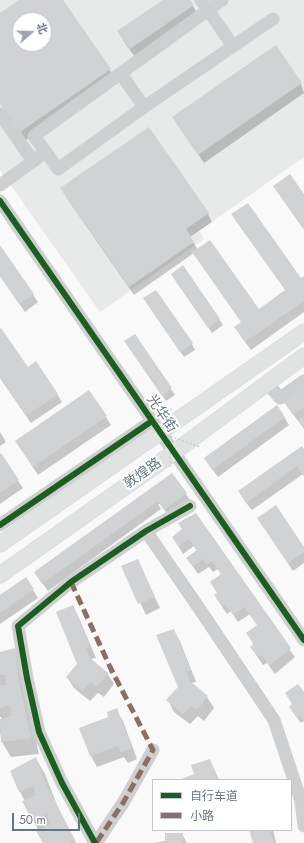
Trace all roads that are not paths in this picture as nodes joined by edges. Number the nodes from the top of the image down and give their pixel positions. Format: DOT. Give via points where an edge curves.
graph roads {
  1 [pos="222,0"];
  2 [pos="205,5"];
  3 [pos="272,19"];
  4 [pos="234,46"];
  5 [pos="120,74"];
  6 [pos="144,107"];
  7 [pos="0,114"];
  8 [pos="46,152"];
  9 [pos="33,161"];
  10 [pos="0,185"];
  11 [pos="0,201"];
  12 [pos="304,332"];
  13 [pos="304,356"];
  14 [pos="304,381"];
  15 [pos="267,383"];
  16 [pos="160,430"];
  17 [pos="171,460"];
  18 [pos="190,506"];
  19 [pos="0,525"];
  20 [pos="146,531"];
  21 [pos="0,544"];
  22 [pos="0,575"];
  23 [pos="304,640"];
  24 [pos="153,750"];
  25 [pos="304,826"];
  26 [pos="96,843"];
  1 -- 2 [label="street"];
  2 -- 4 [label="street"];
  2 -- 5 [label="street"];
  3 -- 4 [label="street"];
  4 -- 6 [label="street"];
  5 -- 6 [label="street"];
  5 -- 8 [label="street" via="34,136"];
  6 -- 8 [label="street" via="58,170"];
  7 -- 9 [label="street"];
  8 -- 9 [label="street"];
  9 -- 10 [label="street"];
  11 -- 16 [label="street, 光华街"];
  12 -- 16 [label="main road, 敦煌路"];
  13 -- 15 [label="main road, 敦煌路"];
  14 -- 15 [label="street" via="280,398"];
  15 -- 17 [label="main road, 敦煌路"];
  16 -- 17 [label="street, 光华街"];
  16 -- 19 [label="street"];
  16 -- 21 [label="main road, 敦煌路"];
  17 -- 22 [label="main road, 敦煌路"];
  17 -- 23 [label="street, 光华街"];
  18 -- 20 [label="street"];
  20 -- 25 [label="street" via="274,720 301,801"];
  20 -- 26 [label="street" via="71,582 18,626 39,732 62,783"];
  24 -- 26 [label="street" via="123,803"];
}
